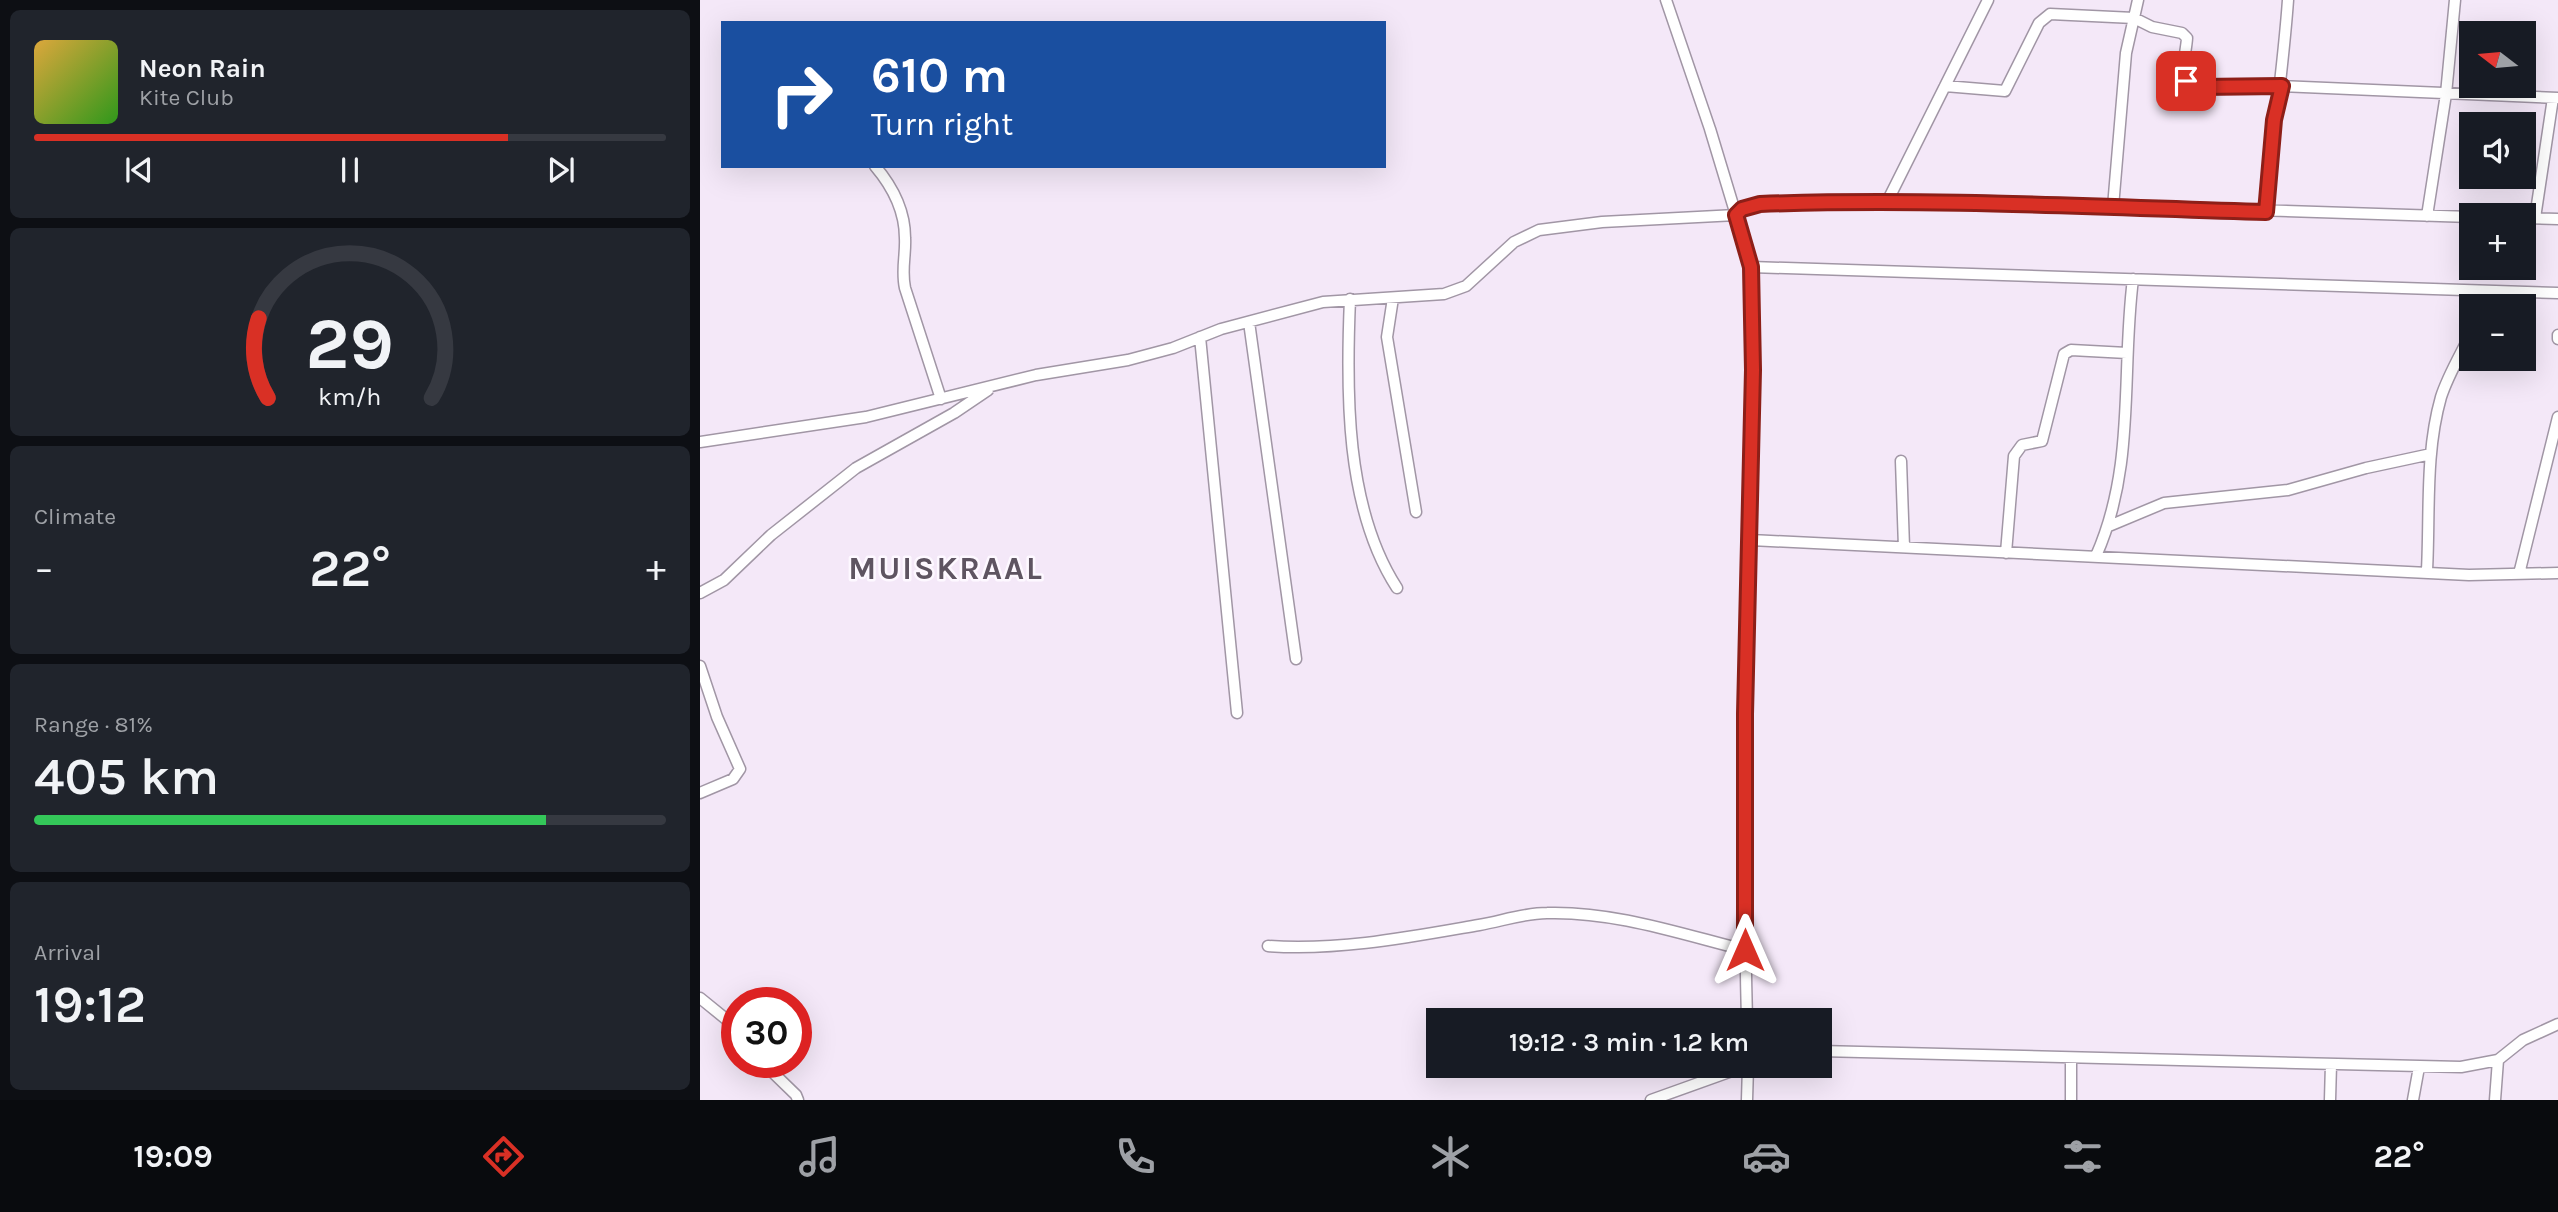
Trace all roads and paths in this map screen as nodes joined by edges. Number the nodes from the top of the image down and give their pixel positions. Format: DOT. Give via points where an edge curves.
graph roads {
  1 [pos="1666,0"];
  2 [pos="1988,0"];
  3 [pos="2138,0"];
  4 [pos="2288,0"];
  5 [pos="2455,0"];
  6 [pos="2134,18"];
  7 [pos="1945,86"];
  8 [pos="2282,86"];
  9 [pos="2446,94"];
  10 [pos="2556,98"];
  11 [pos="877,168"];
  12 [pos="1888,200"];
  13 [pos="2532,203"];
  14 [pos="2113,207"];
  15 [pos="2266,212"];
  16 [pos="1736,215"];
  17 [pos="2427,216"];
  18 [pos="2459,217"];
  19 [pos="2536,218"];
  20 [pos="2558,219"];
  21 [pos="1751,267"];
  22 [pos="2133,279"];
  23 [pos="2496,291"];
  24 [pos="2558,293"];
  25 [pos="2494,294"];
  26 [pos="1394,298"];
  27 [pos="1350,299"];
  28 [pos="1249,322"];
  29 [pos="1200,337"];
  30 [pos="2127,353"];
  31 [pos="2459,359"];
  32 [pos="991,388"];
  33 [pos="941,399"];
  34 [pos="2558,417"];
  35 [pos="700,442"];
  36 [pos="2431,454"];
  37 [pos="1901,461"];
  38 [pos="1416,512"];
  39 [pos="2109,526"];
  40 [pos="1751,540"];
  41 [pos="1904,547"];
  42 [pos="2006,553"];
  43 [pos="2096,556"];
  44 [pos="2427,570"];
  45 [pos="2558,573"];
  46 [pos="2519,574"];
  47 [pos="1397,588"];
  48 [pos="700,593"];
  49 [pos="1296,659"];
  50 [pos="700,666"];
  51 [pos="1237,713"];
  52 [pos="700,793"];
  53 [pos="1268,946"];
  54 [pos="1745,950"];
  55 [pos="700,998"];
  56 [pos="1746,1008"];
  57 [pos="721,1015"];
  58 [pos="2558,1024"];
  59 [pos="1832,1051"];
  60 [pos="2071,1058"];
  61 [pos="2498,1060"];
  62 [pos="2331,1064"];
  63 [pos="2419,1067"];
  64 [pos="778,1078"];
  65 [pos="1713,1078"];
  66 [pos="1747,1078"];
  67 [pos="798,1100"];
  68 [pos="1651,1100"];
  69 [pos="1747,1100"];
  70 [pos="2071,1100"];
  71 [pos="2330,1100"];
  72 [pos="2413,1100"];
  73 [pos="2495,1100"];
  1 -- 16 [label="street"];
  2 -- 7 [label="street"];
  3 -- 6 [label="street"];
  4 -- 8 [label="street"];
  5 -- 9 [label="street"];
  6 -- 7 [label="street" via="2049,14 2039,23 2005,91"];
  6 -- 8 [label="street" via="2186,34 2184,76 2194,86"];
  6 -- 14 [label="street" via="2125,65"];
  7 -- 12 [label="street"];
  8 -- 9 [label="street"];
  8 -- 15 [label="street" via="2274,120"];
  9 -- 10 [label="street"];
  9 -- 17 [label="street"];
  10 -- 13 [label="street"];
  11 -- 33 [label="street" via="899,205 905,239 901,269 905,288"];
  12 -- 14 [label="street"];
  12 -- 16 [label="street" via="1760,204"];
  14 -- 15 [label="street"];
  15 -- 17 [label="street"];
  16 -- 21 [label="street"];
  16 -- 26 [label="street" via="1539,230 1514,242 1466,286 1444,294"];
  17 -- 18 [label="street"];
  19 -- 20 [label="street"];
  21 -- 22 [label="street"];
  21 -- 40 [label="street"];
  22 -- 23 [label="street"];
  22 -- 30 [label="street"];
  23 -- 24 [label="street"];
  23 -- 25 [label="street"];
  26 -- 27 [label="street"];
  26 -- 38 [label="street" via="1387,337"];
  27 -- 28 [label="street"];
  27 -- 47 [label="street" via="1346,379 1362,500 1380,558"];
  28 -- 29 [label="street"];
  28 -- 49 [label="street"];
  29 -- 32 [label="street" via="1128,360 1036,375"];
  29 -- 51 [label="street"];
  30 -- 39 [label="street" via="2127,413"];
  30 -- 42 [label="street" via="2071,349 2064,354 2042,442 2022,445 2014,456"];
  31 -- 36 [label="street" via="2441,398"];
  32 -- 33 [label="street"];
  32 -- 48 [label="street" via="856,468 724,580"];
  33 -- 35 [label="street" via="866,417"];
  34 -- 46 [label="street"];
  36 -- 39 [label="street" via="2288,491 2164,503"];
  36 -- 44 [label="street"];
  37 -- 41 [label="street"];
  39 -- 43 [label="street"];
  40 -- 41 [label="street"];
  40 -- 54 [label="street" via="1745,701"];
  41 -- 42 [label="street"];
  42 -- 43 [label="street"];
  43 -- 44 [label="street"];
  44 -- 46 [label="street"];
  45 -- 46 [label="street"];
  50 -- 52 [label="street" via="740,769 733,779"];
  53 -- 54 [label="street" via="1315,948 1547,913 1601,917"];
  54 -- 56 [label="street"];
  55 -- 57 [label="street"];
  58 -- 61 [label="street" via="2523,1040"];
  59 -- 60 [label="street"];
  60 -- 62 [label="street"];
  60 -- 70 [label="street"];
  61 -- 63 [label="street" via="2471,1067"];
  61 -- 73 [label="street"];
  62 -- 63 [label="street"];
  62 -- 71 [label="street"];
  63 -- 72 [label="street"];
  64 -- 67 [label="street"];
  65 -- 68 [label="street"];
  66 -- 69 [label="street"];
}
